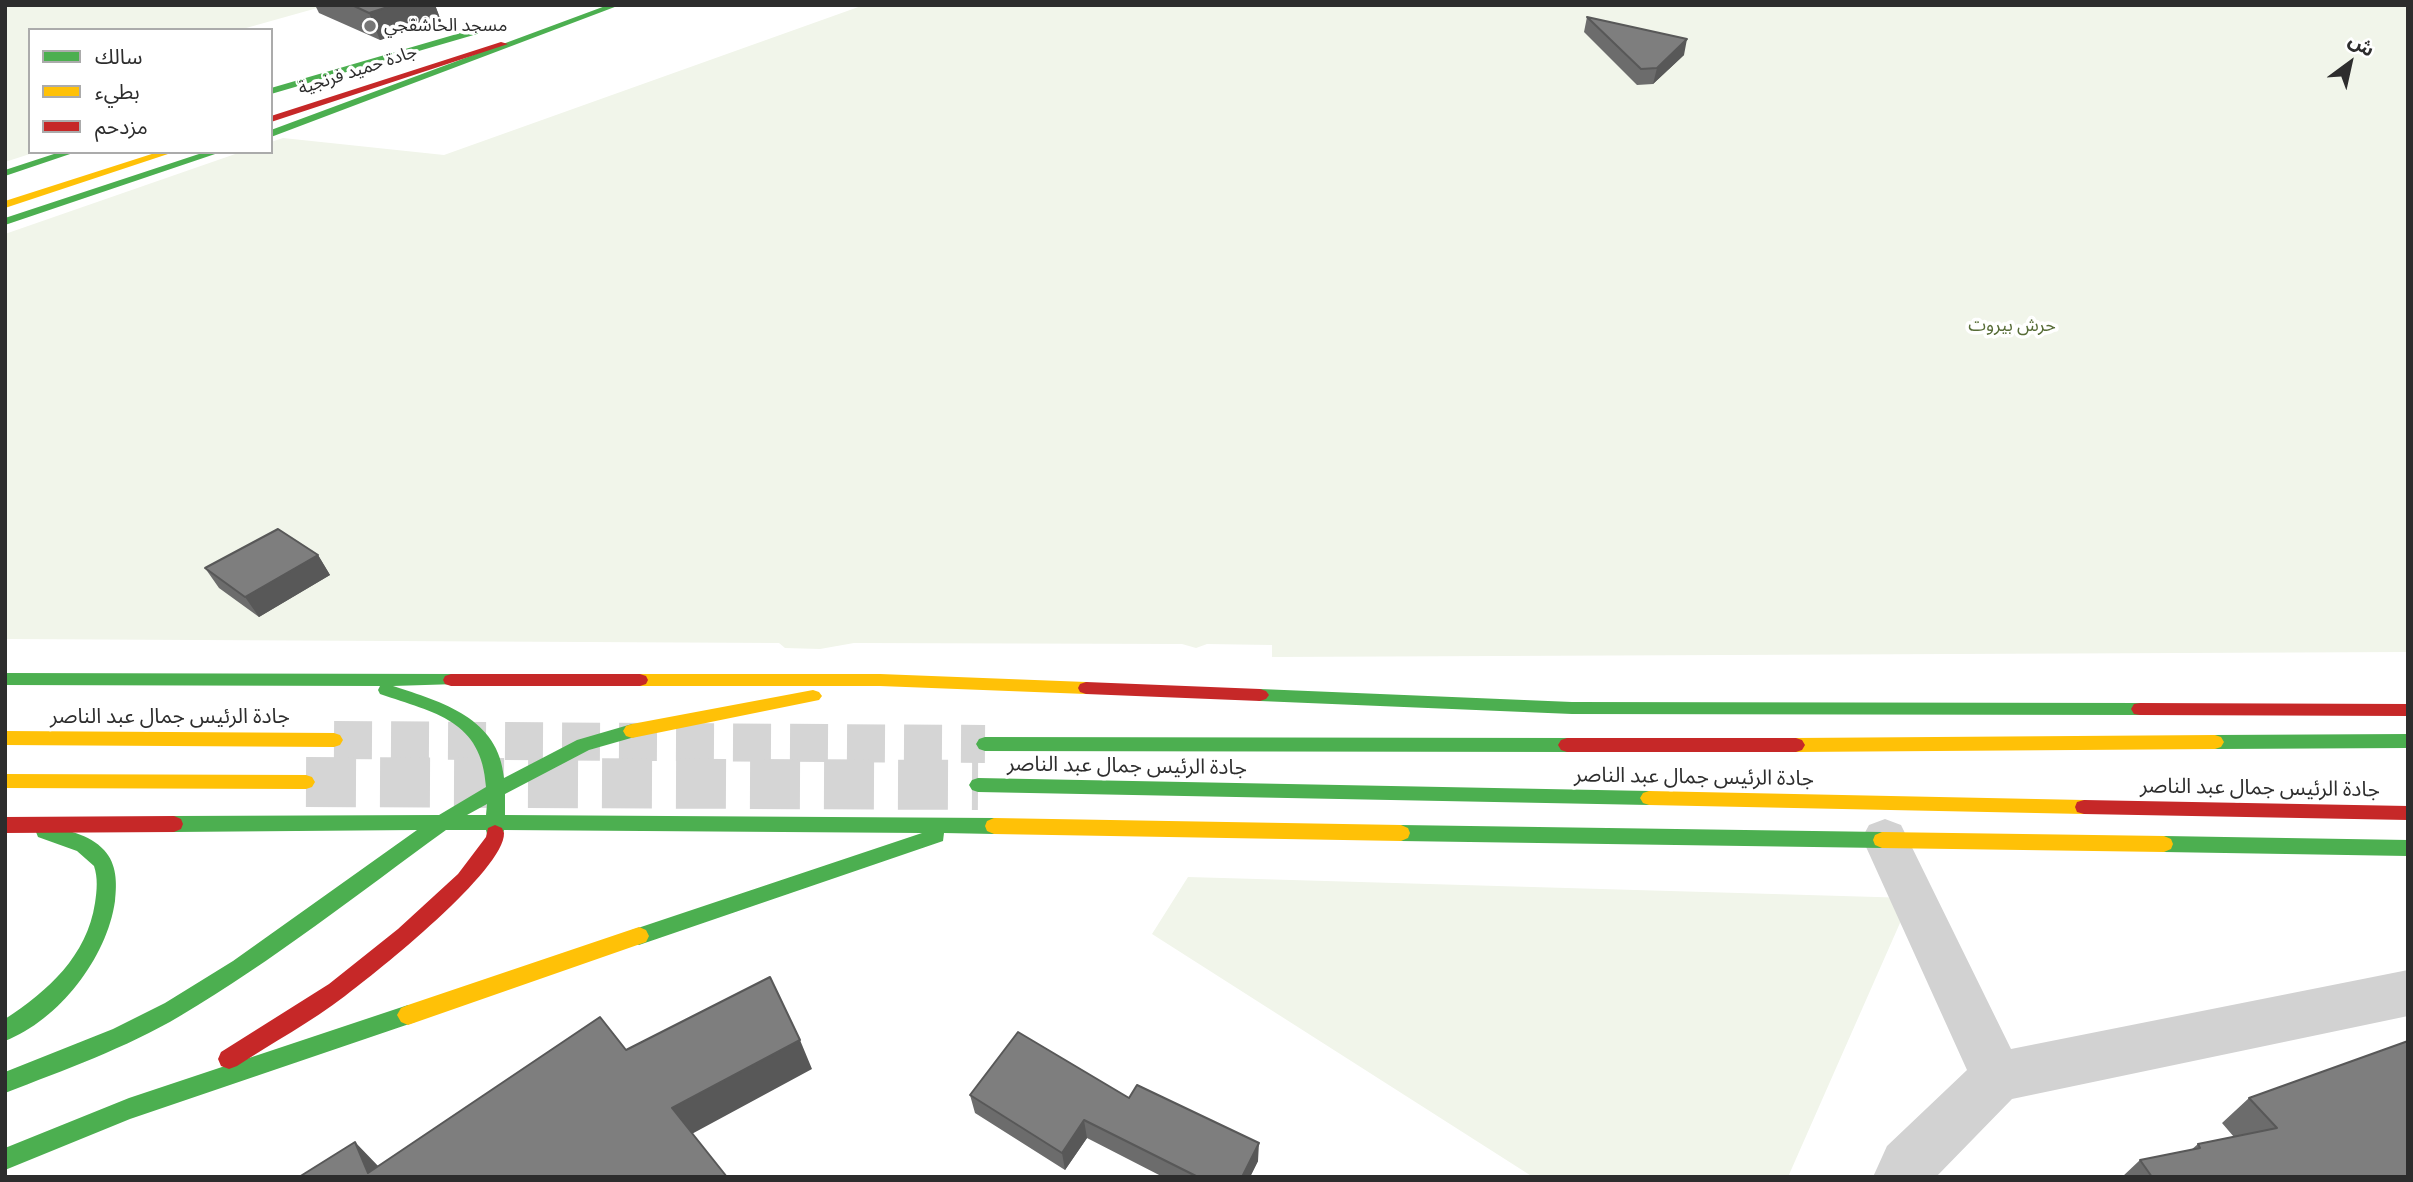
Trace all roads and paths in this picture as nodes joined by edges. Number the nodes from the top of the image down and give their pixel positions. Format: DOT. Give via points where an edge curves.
graph roads {
  1 [pos="616,5"];
  2 [pos="496,26"];
  3 [pos="471,34"];
  4 [pos="504,44"];
  5 [pos="273,89"];
  6 [pos="273,102"];
  7 [pos="273,118"];
  8 [pos="273,133"];
  9 [pos="65,154"];
  10 [pos="113,154"];
  11 [pos="163,154"];
  12 [pos="210,154"];
  13 [pos="5,173"];
  14 [pos="5,189"];
  15 [pos="5,205"];
  16 [pos="5,222"];
  17 [pos="5,680"];
  18 [pos="340,680"];
  19 [pos="880,680"];
  20 [pos="2408,710"];
  21 [pos="5,738"];
  22 [pos="334,740"];
  23 [pos="2408,741"];
  24 [pos="985,744"];
  25 [pos="5,781"];
  26 [pos="306,782"];
  27 [pos="978,785"];
  28 [pos="498,789"];
  29 [pos="2408,813"];
  30 [pos="443,822"];
  31 [pos="498,824"];
  32 [pos="5,826"];
  33 [pos="965,826"];
  34 [pos="1885,838"];
  35 [pos="2408,848"];
  36 [pos="2408,993"];
  37 [pos="5,1031"];
  38 [pos="1997,1077"];
  39 [pos="5,1083"];
  40 [pos="129,1109"];
  41 [pos="5,1159"];
  42 [pos="1901,1177"];
  1 -- 4 [label="main road, جادة حميد فرنجية"];
  2 -- 3 [label="main road, جادة حميد فرنجية"];
  3 -- 5 [label="main road"];
  3 -- 6 [label="main road, جادة حميد فرنجية"];
  4 -- 7 [label="main road, جادة حميد فرنجية"];
  4 -- 8 [label="main road"];
  9 -- 13 [label="main road"];
  10 -- 14 [label="main road"];
  11 -- 15 [label="main road"];
  12 -- 16 [label="main road"];
  17 -- 18 [label="main road"];
  18 -- 19 [label="main road"];
  18 -- 28 [label="main road" via="434,706 476,729 491,752"];
  19 -- 20 [label="main road" via="1572,708"];
  19 -- 28 [label="main road" via="763,707 645,727 583,745"];
  21 -- 22 [label="main road, جادة الرئيس جمال عبد الناصر"];
  23 -- 24 [label="main road, جادة الرئيس جمال عبد الناصر"];
  25 -- 26 [label="main road"];
  27 -- 29 [label="main road, جادة الرئيس جمال عبد الناصر"];
  28 -- 30 [label="main road"];
  28 -- 31 [label="main road"];
  30 -- 31 [label="main road"];
  30 -- 32 [label="main road"];
  30 -- 39 [label="main road" via="173,1010 121,1037"];
  31 -- 33 [label="main road"];
  31 -- 40 [label="main road" via="492,846 455,890 336,991 250,1048"];
  32 -- 37 [label="main road" via="42,831 86,846 99,856 106,868 107,908 100,937 83,966 57,995"];
  33 -- 34 [label="main road"];
  33 -- 40 [label="main road"];
  34 -- 35 [label="main road"];
  34 -- 38 [label="street"];
  36 -- 38 [label="street"];
  38 -- 42 [label="street"];
  40 -- 41 [label="main road"];
}
